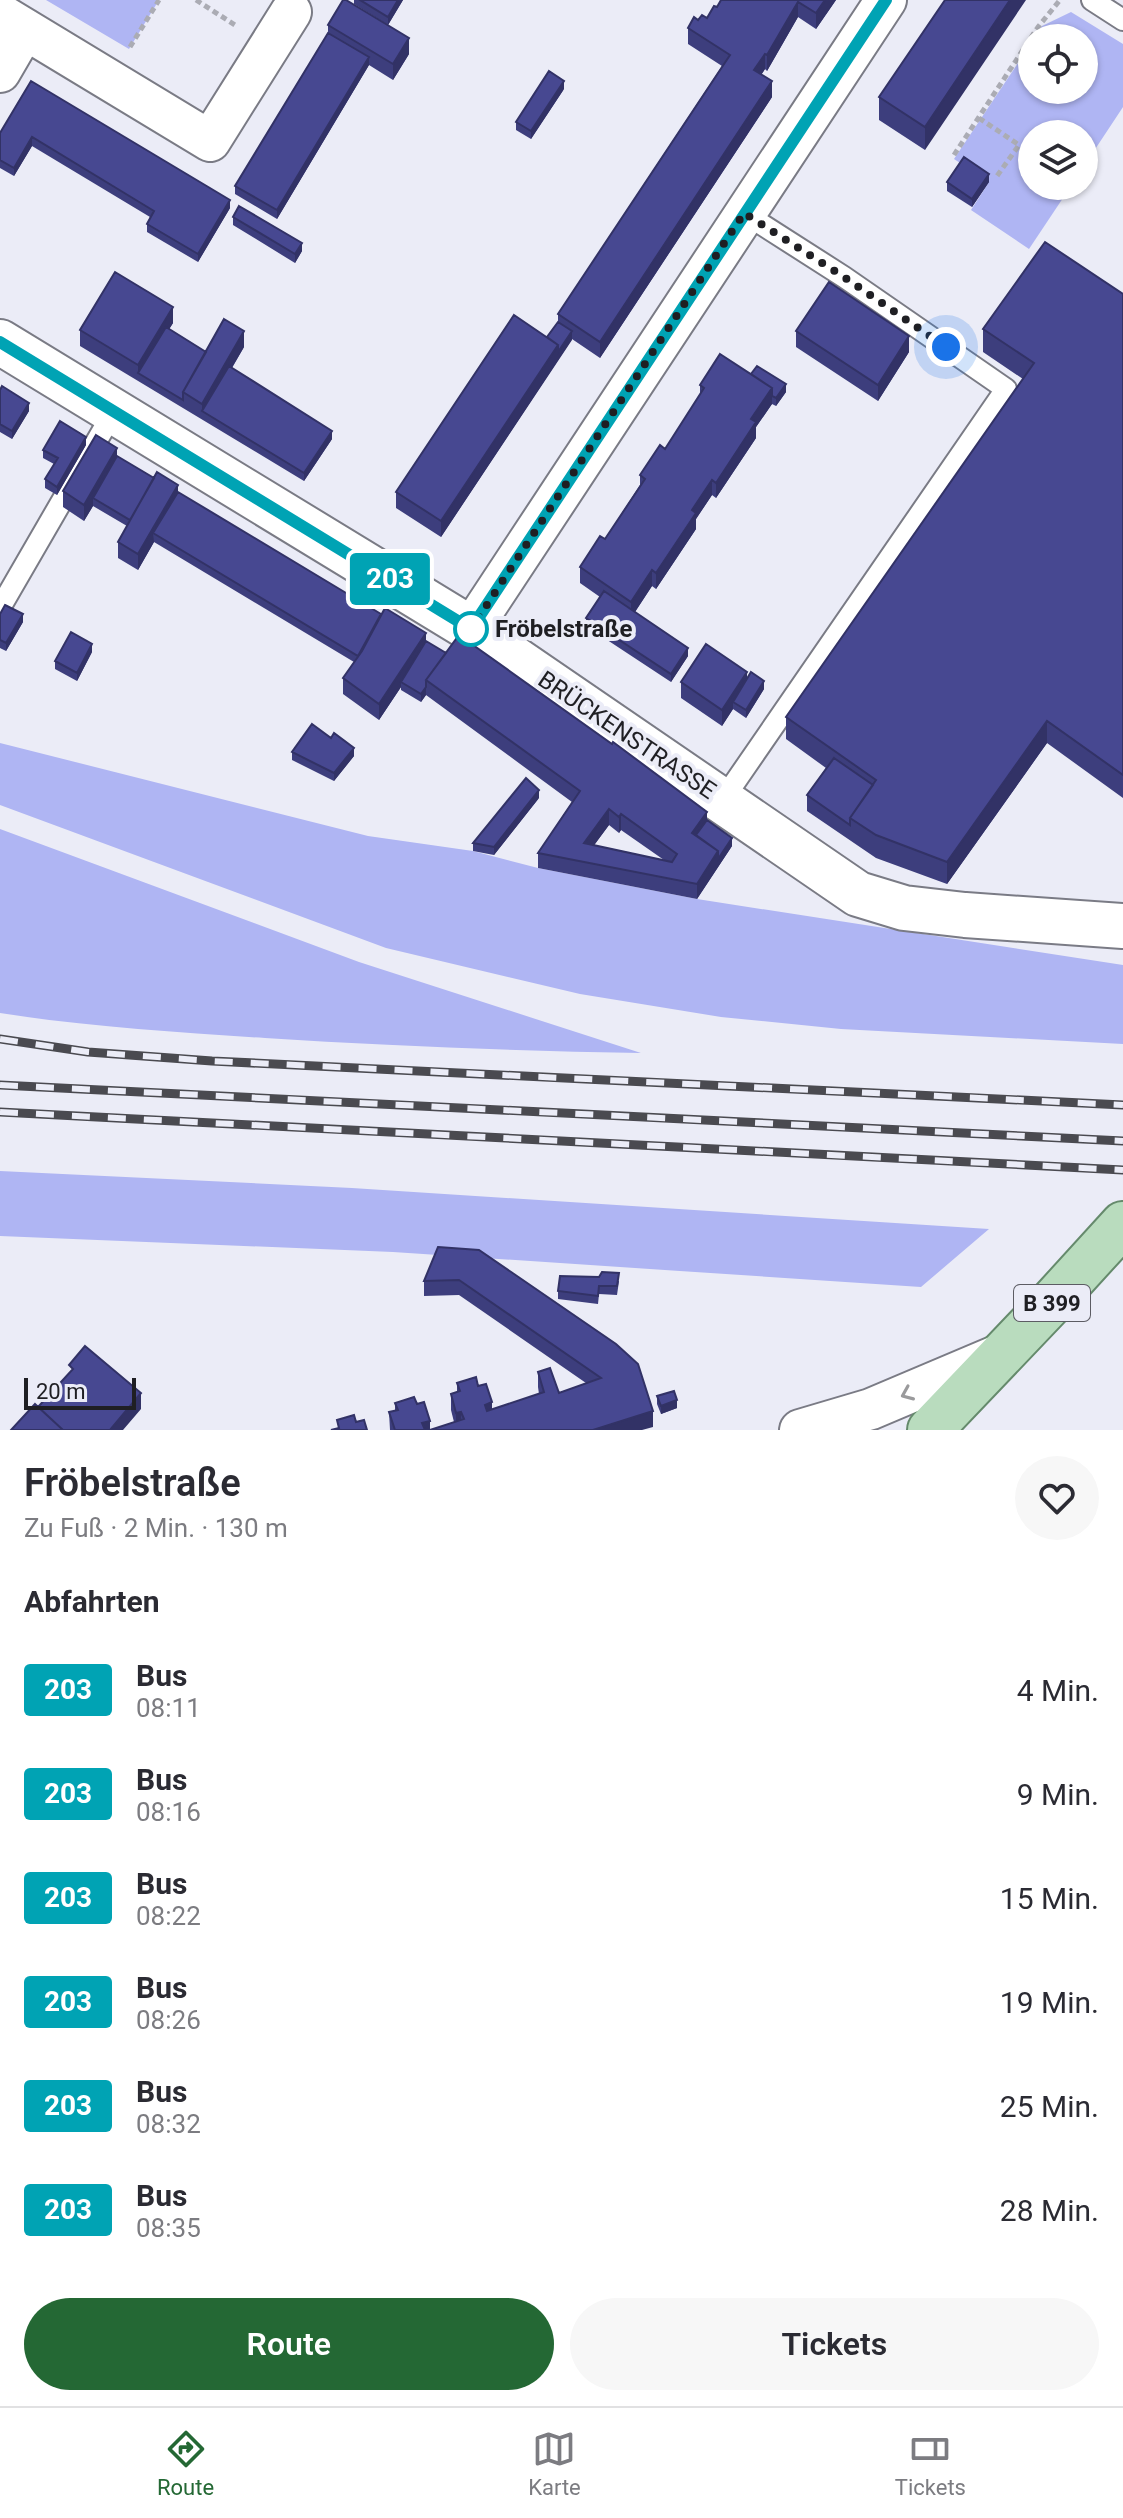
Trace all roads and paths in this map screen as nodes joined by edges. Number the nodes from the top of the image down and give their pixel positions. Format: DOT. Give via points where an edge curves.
graph roads {
  1 [pos="159,0"];
  2 [pos="198,0"];
  3 [pos="886,0"];
  4 [pos="1060,0"];
  5 [pos="1092,0"];
  6 [pos="294,4"];
  7 [pos="1123,20"];
  8 [pos="13,22"];
  9 [pos="228,37"];
  10 [pos="128,52"];
  11 [pos="0,72"];
  12 [pos="979,118"];
  13 [pos="954,155"];
  14 [pos="997,176"];
  15 [pos="744,213"];
  16 [pos="0,342"];
  17 [pos="114,411"];
  18 [pos="0,608"];
  19 [pos="471,629"];
  20 [pos="722,801"];
  21 [pos="1123,926"];
  22 [pos="1110,1238"];
  23 [pos="1005,1353"];
  24 [pos="800,1430"];
  25 [pos="930,1430"];
  1 -- 10 [label="path"];
  2 -- 9 [label="path" via="236,24"];
  3 -- 15 [label="street"];
  4 -- 12 [label="path"];
  5 -- 7 [label="lane"];
  6 -- 8 [label="street" via="210,141"];
  8 -- 11 [label="street"];
  12 -- 13 [label="path"];
  12 -- 14 [label="path" via="1019,145"];
  15 -- 19 [label="street"];
  15 -- 20 [label="lane" via="1006,389"];
  16 -- 17 [label="street, BRÜCKENSTRASSE"];
  17 -- 18 [label="lane"];
  17 -- 19 [label="street, BRÜCKENSTRASSE"];
  19 -- 20 [label="street, BRÜCKENSTRASSE"];
  20 -- 21 [label="street, BRÜCKENSTRASSE" via="858,894 893,905"];
  22 -- 23 [label="main road, B 399"];
  23 -- 24 [label="street, one-way" via="871,1409"];
  23 -- 25 [label="main road, B 399"];
}
